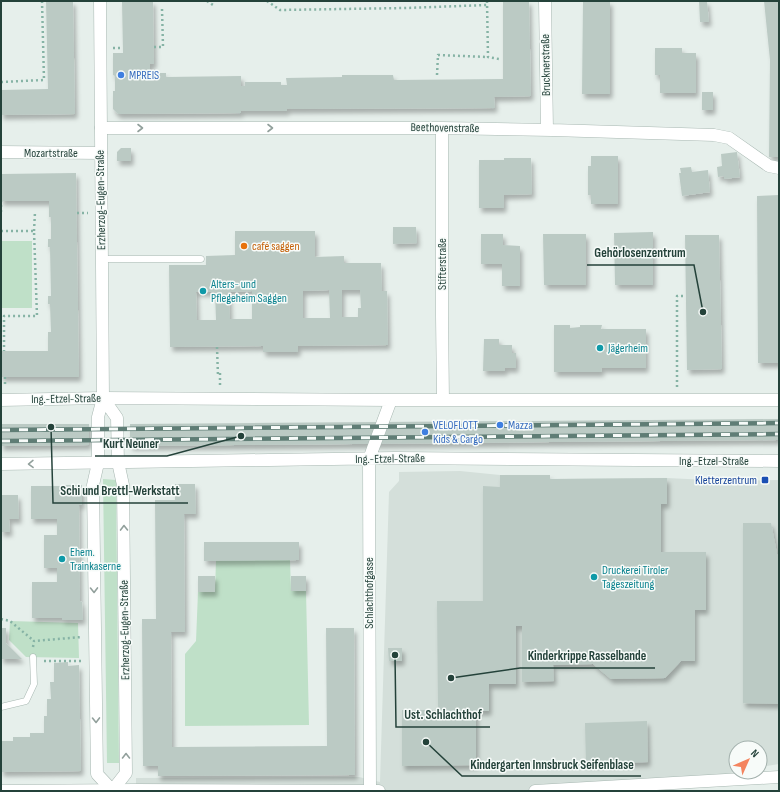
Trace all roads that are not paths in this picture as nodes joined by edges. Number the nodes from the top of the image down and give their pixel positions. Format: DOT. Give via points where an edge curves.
graph roads {
  1 [pos="100,1"];
  2 [pos="545,1"];
  3 [pos="101,128"];
  4 [pos="442,128"];
  5 [pos="547,130"];
  6 [pos="1,152"];
  7 [pos="101,153"];
  8 [pos="779,168"];
  9 [pos="102,259"];
  10 [pos="201,259"];
  11 [pos="103,398"];
  12 [pos="1,400"];
  13 [pos="391,400"];
  14 [pos="443,400"];
  15 [pos="779,400"];
  16 [pos="369,459"];
  17 [pos="779,461"];
  18 [pos="118,462"];
  19 [pos="98,463"];
  20 [pos="1,464"];
  21 [pos="34,659"];
  22 [pos="1,707"];
  23 [pos="779,777"];
  24 [pos="112,790"];
  25 [pos="1,791"];
  26 [pos="370,791"];
  27 [pos="379,791"];
  28 [pos="535,791"];
  1 -- 3 [label="street, Erzherzog-Eugen-Straße"];
  2 -- 5 [label="street, Brucknerstraße"];
  3 -- 4 [label="street, Beethovenstraße, one-way"];
  3 -- 7 [label="street, Erzherzog-Eugen-Straße"];
  4 -- 5 [label="street, Beethovenstraße"];
  4 -- 14 [label="street, Stifterstraße"];
  5 -- 8 [label="street, Beethovenstraße" via="714,134 729,138 769,166"];
  6 -- 7 [label="street, Mozartstraße"];
  7 -- 9 [label="street, Erzherzog-Eugen-Straße"];
  9 -- 10 [label="lane"];
  9 -- 11 [label="street, Erzherzog-Eugen-Straße"];
  11 -- 12 [label="street, Ing.-Etzel-Straße"];
  11 -- 13 [label="street, Ing.-Etzel-Straße"];
  11 -- 18 [label="street, Erzherzog-Eugen-Straße" via="117,418"];
  11 -- 19 [label="street, Erzherzog-Eugen-Straße" via="98,417"];
  13 -- 14 [label="street, Ing.-Etzel-Straße"];
  13 -- 16 [label="street, Schlachthofgasse"];
  14 -- 15 [label="street, Ing.-Etzel-Straße"];
  16 -- 17 [label="street, Ing.-Etzel-Straße"];
  16 -- 18 [label="street, Ing.-Etzel-Straße"];
  16 -- 26 [label="street, Schlachthofgasse"];
  18 -- 19 [label="street, Ing.-Etzel-Straße"];
  24 -- 18 [label="street, Erzherzog-Eugen-Straße, one-way" via="126,773 123,485"];
  19 -- 20 [label="street, Ing.-Etzel-Straße, one-way"];
  19 -- 24 [label="street, Erzherzog-Eugen-Straße, one-way" via="93,485 97,774"];
  21 -- 22 [label="lane" via="34,684 26,702"];
  23 -- 28 [label="street"];
  24 -- 25 [label="street"];
  24 -- 26 [label="street"];
  26 -- 27 [label="street"];
}
